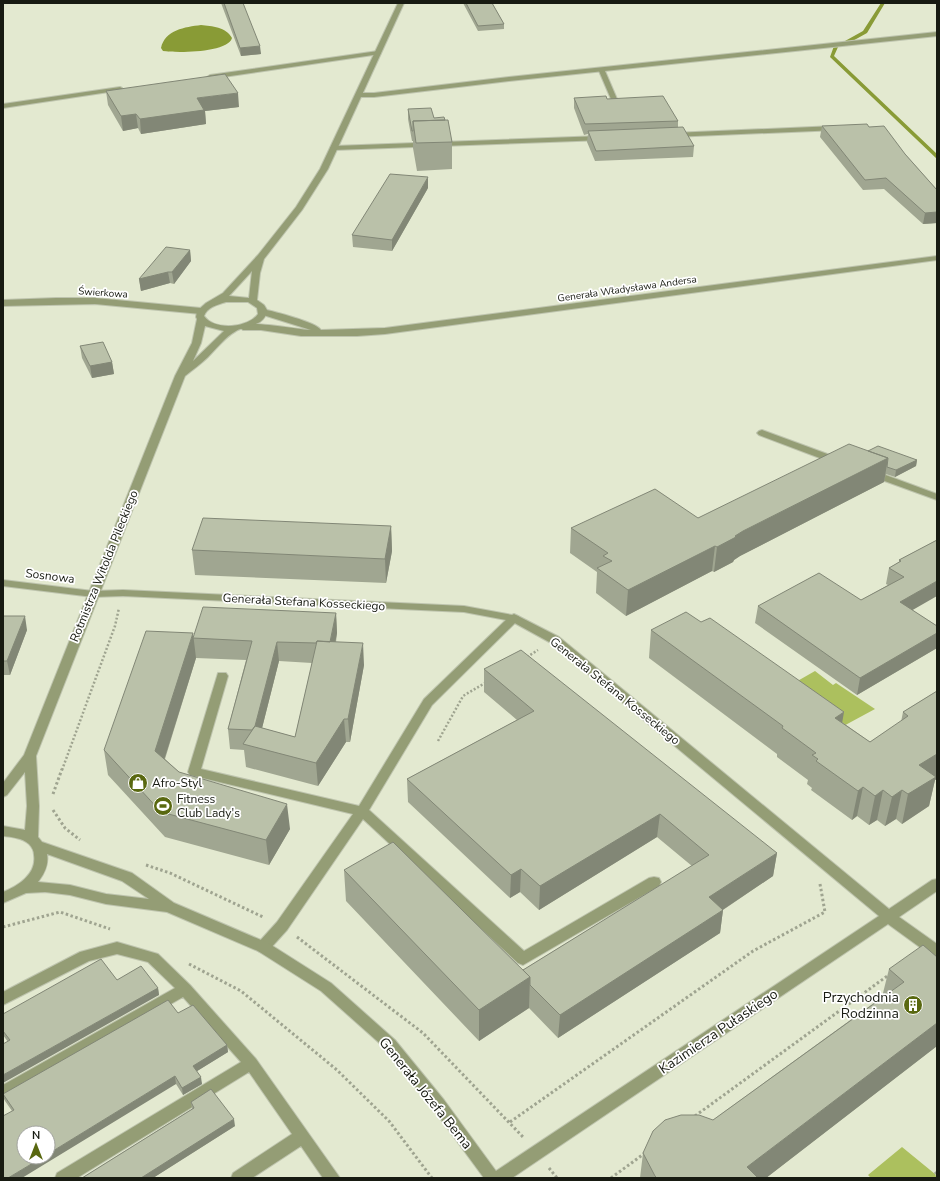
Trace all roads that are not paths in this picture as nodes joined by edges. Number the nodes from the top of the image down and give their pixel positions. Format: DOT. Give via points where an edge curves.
graph roads {
  1 [pos="401,3"];
  2 [pos="937,34"];
  3 [pos="378,53"];
  4 [pos="602,70"];
  5 [pos="206,77"];
  6 [pos="128,88"];
  7 [pos="358,95"];
  8 [pos="614,99"];
  9 [pos="3,106"];
  10 [pos="840,128"];
  11 [pos="665,135"];
  12 [pos="610,138"];
  13 [pos="334,148"];
  14 [pos="261,257"];
  15 [pos="937,258"];
  16 [pos="215,302"];
  17 [pos="253,302"];
  18 [pos="3,303"];
  19 [pos="262,312"];
  20 [pos="201,316"];
  21 [pos="243,327"];
  22 [pos="233,329"];
  23 [pos="319,332"];
  24 [pos="180,376"];
  25 [pos="762,433"];
  26 [pos="844,463"];
  27 [pos="865,471"];
  28 [pos="937,497"];
  29 [pos="3,583"];
  30 [pos="93,594"];
  31 [pos="514,618"];
  32 [pos="222,676"];
  33 [pos="30,756"];
  34 [pos="3,792"];
  35 [pos="362,811"];
  36 [pos="3,831"];
  37 [pos="35,842"];
  38 [pos="654,882"];
  39 [pos="937,884"];
  40 [pos="25,888"];
  41 [pos="3,898"];
  42 [pos="168,907"];
  43 [pos="889,917"];
  44 [pos="263,947"];
  45 [pos="937,952"];
  46 [pos="185,989"];
  47 [pos="3,1000"];
  48 [pos="251,1063"];
  49 [pos="3,1093"];
  50 [pos="303,1136"];
  51 [pos="63,1178"];
  52 [pos="239,1178"];
  53 [pos="332,1178"];
  54 [pos="493,1178"];
  55 [pos="499,1178"];
  1 -- 3 [label="street"];
  2 -- 4 [label="street"];
  3 -- 5 [label="street"];
  3 -- 7 [label="street"];
  4 -- 7 [label="street"];
  4 -- 8 [label="street"];
  6 -- 9 [label="street"];
  7 -- 13 [label="street"];
  10 -- 11 [label="street"];
  12 -- 13 [label="street"];
  13 -- 14 [label="street" via="299,208"];
  14 -- 16 [label="street"];
  14 -- 17 [label="street" via="256,273"];
  15 -- 23 [label="street, Generała Władysława Andersa" via="385,331"];
  16 -- 17 [label="street" via="235,299"];
  16 -- 20 [label="street" via="207,305"];
  17 -- 19 [label="street" via="259,305"];
  18 -- 20 [label="street, Świerkowa" via="95,302"];
  19 -- 21 [label="street" via="259,320"];
  19 -- 23 [label="street, Generała Władysława Andersa" via="309,326"];
  20 -- 22 [label="street, Świerkowa" via="205,324"];
  20 -- 24 [label="street, Rotmistrza Witolda Pileckiego" via="199,337"];
  21 -- 22 [label="street"];
  21 -- 23 [label="street, Generała Władysława Andersa"];
  22 -- 24 [label="street, Rotmistrza Witolda Pileckiego"];
  24 -- 30 [label="street, Rotmistrza Witolda Pileckiego"];
  25 -- 26 [label="street"];
  27 -- 28 [label="street"];
  29 -- 30 [label="street, Sosnowa"];
  30 -- 31 [label="street, Generała Stefana Kosseckiego" via="464,609"];
  30 -- 33 [label="street, Rotmistrza Witolda Pileckiego"];
  31 -- 35 [label="street" via="428,702"];
  31 -- 43 [label="street, Generała Stefana Kosseckiego" via="555,640"];
  32 -- 35 [label="street" via="194,772"];
  33 -- 34 [label="street, Rotmistrza Witolda Pileckiego"];
  33 -- 37 [label="street, Rotmistrza Witolda Pileckiego"];
  35 -- 38 [label="street" via="523,959"];
  35 -- 44 [label="street" via="282,926"];
  36 -- 37 [label="street, Generała Józefa Bema" via="16,832"];
  37 -- 40 [label="street, Rotmistrza Witolda Pileckiego" via="42,856 41,867"];
  37 -- 42 [label="street, Generała Józefa Bema" via="127,877"];
  39 -- 43 [label="street, Kazimierza Pułaskiego"];
  40 -- 41 [label="street"];
  40 -- 42 [label="street" via="70,890 106,899"];
  42 -- 44 [label="street, Generała Józefa Bema"];
  43 -- 45 [label="street, Generała Stefana Kosseckiego"];
  43 -- 55 [label="street, Kazimierza Pułaskiego"];
  44 -- 54 [label="street, Generała Józefa Bema" via="326,987 390,1044"];
  46 -- 47 [label="street" via="153,958 117,948 85,956"];
  46 -- 48 [label="street"];
  46 -- 49 [label="street"];
  48 -- 50 [label="street"];
  48 -- 51 [label="street"];
  50 -- 52 [label="street"];
  50 -- 53 [label="street"];
}
